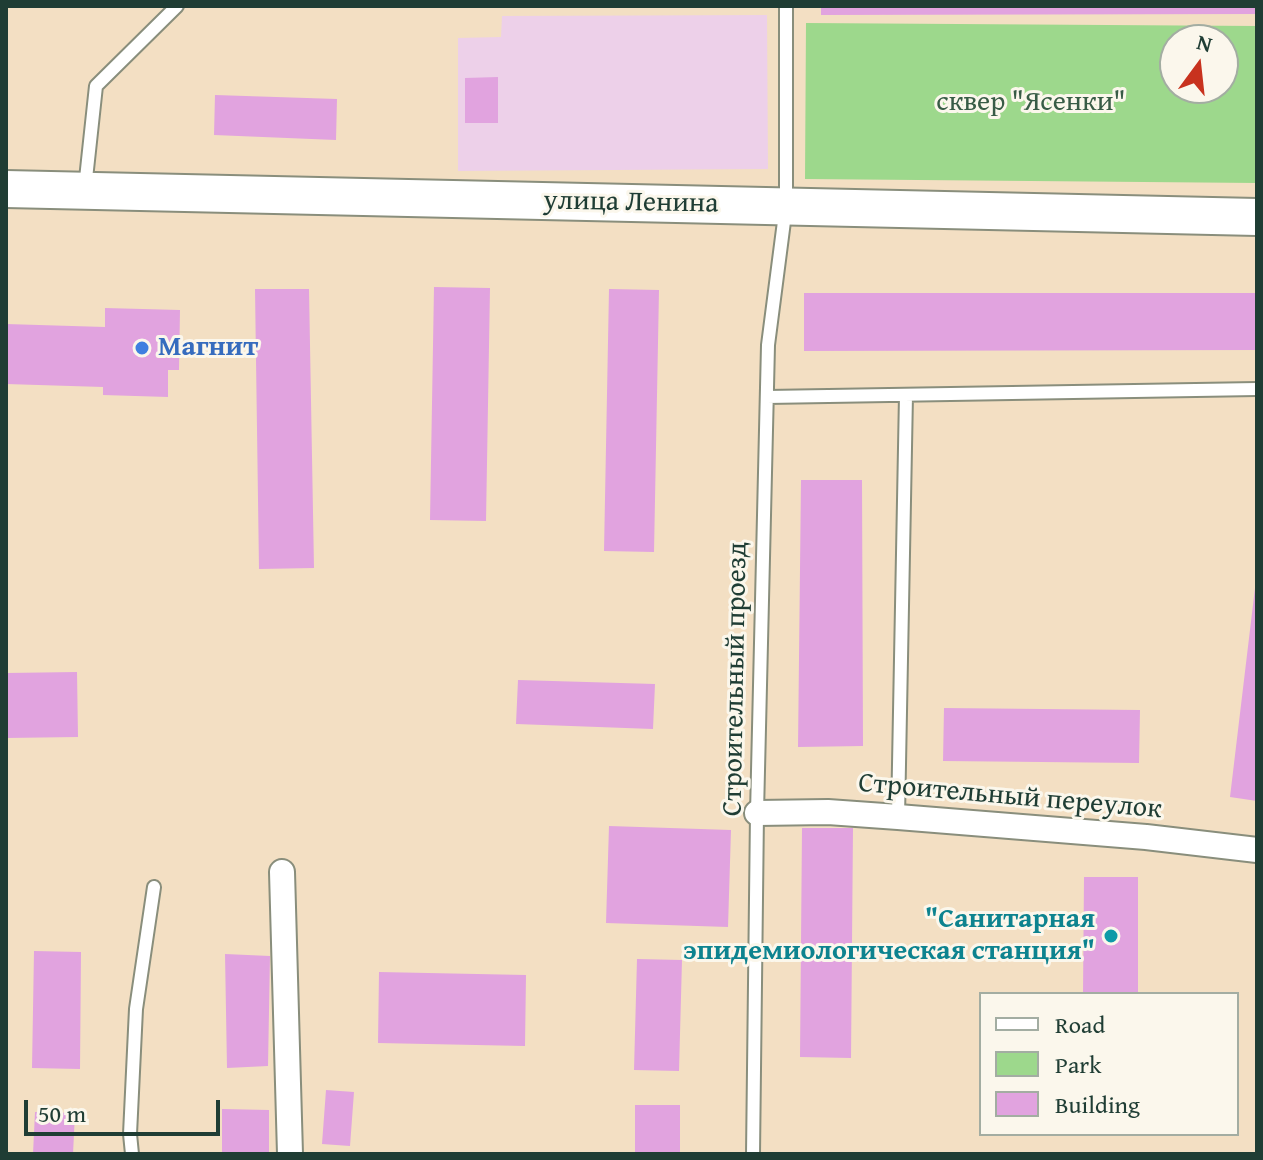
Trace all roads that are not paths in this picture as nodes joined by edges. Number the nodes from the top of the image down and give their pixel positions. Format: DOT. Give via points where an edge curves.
graph roads {
  1 [pos="177,6"];
  2 [pos="786,6"];
  3 [pos="6,189"];
  4 [pos="85,192"];
  5 [pos="786,206"];
  6 [pos="1257,217"];
  7 [pos="1257,389"];
  8 [pos="906,395"];
  9 [pos="767,397"];
  10 [pos="757,813"];
  11 [pos="898,817"];
  12 [pos="1257,850"];
  13 [pos="282,872"];
  14 [pos="154,887"];
  15 [pos="132,1154"];
  16 [pos="290,1154"];
  17 [pos="753,1154"];
  1 -- 4 [label="lane" via="96,86"];
  2 -- 5 [label="lane, Строительный проезд"];
  3 -- 4 [label="main road, улица Ленина"];
  4 -- 5 [label="main road, улица Ленина"];
  5 -- 6 [label="main road, улица Ленина"];
  5 -- 9 [label="lane, Строительный проезд" via="768,345"];
  7 -- 8 [label="lane"];
  8 -- 9 [label="lane"];
  8 -- 11 [label="lane"];
  9 -- 10 [label="lane, Строительный проезд"];
  10 -- 11 [label="street, Строительный переулок"];
  10 -- 17 [label="lane, Строительный проезд"];
  11 -- 12 [label="street, Строительный переулок"];
  13 -- 16 [label="street"];
  14 -- 15 [label="lane" via="136,1009"];
}
